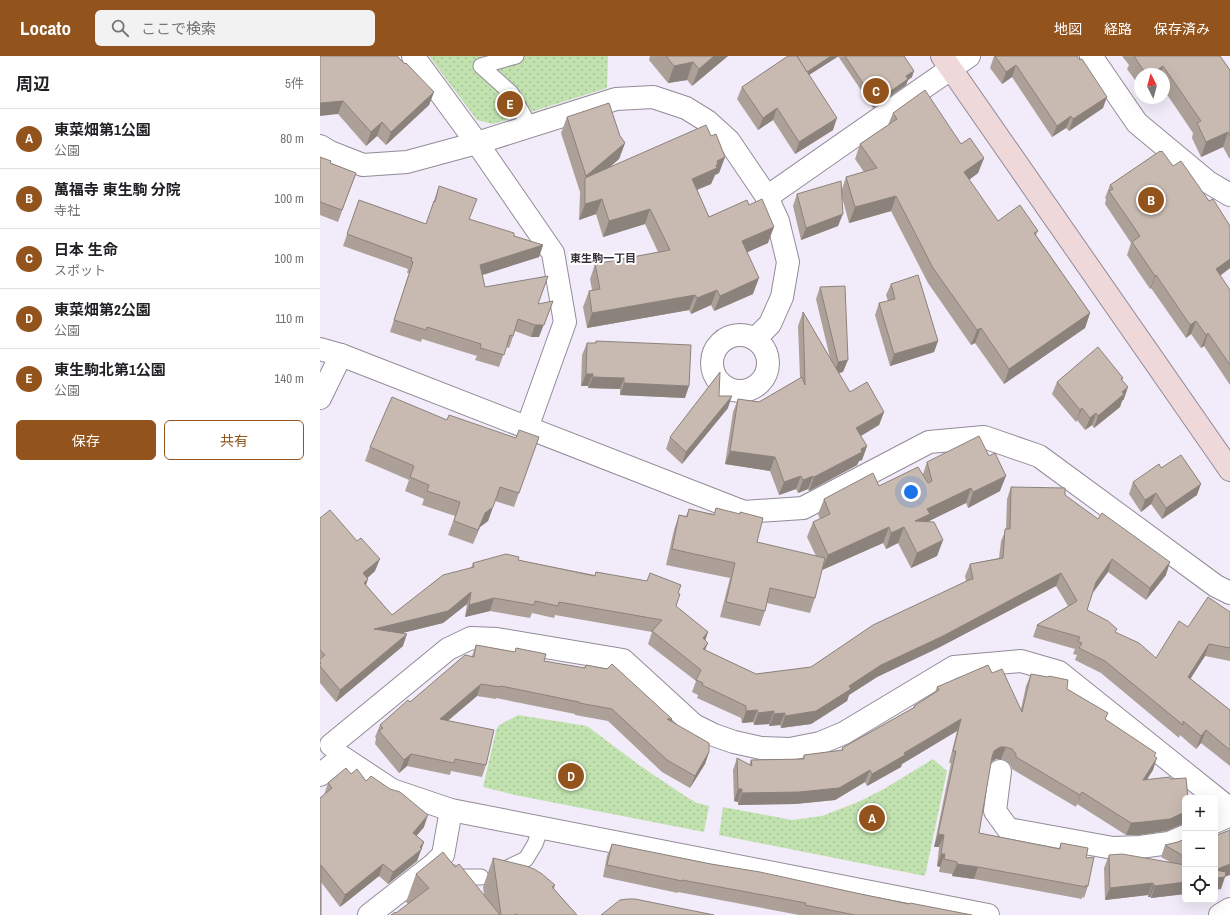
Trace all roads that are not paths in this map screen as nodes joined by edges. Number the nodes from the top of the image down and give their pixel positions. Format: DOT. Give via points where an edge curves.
graph roads {
  1 [pos="413,56"];
  2 [pos="516,56"];
  3 [pos="969,56"];
  4 [pos="1091,56"];
  5 [pos="946,62"];
  6 [pos="530,127"];
  7 [pos="477,143"];
  8 [pos="320,146"];
  9 [pos="1230,195"];
  10 [pos="767,197"];
  11 [pos="755,339"];
  12 [pos="320,350"];
  13 [pos="341,356"];
  14 [pos="320,398"];
  15 [pos="527,428"];
  16 [pos="1230,470"];
  17 [pos="1230,593"];
  18 [pos="331,745"];
  19 [pos="1000,771"];
  20 [pos="320,775"];
  21 [pos="451,810"];
  22 [pos="1230,810"];
  23 [pos="1230,815"];
  24 [pos="1218,821"];
  25 [pos="541,827"];
  26 [pos="1182,837"];
  27 [pos="433,864"];
  28 [pos="1230,909"];
  29 [pos="369,915"];
  30 [pos="988,915"];
  31 [pos="1220,915"];
  1 -- 7 [label="street"];
  2 -- 6 [label="lane" via="481,66 511,93"];
  3 -- 5 [label="street"];
  4 -- 9 [label="street" via="1137,123 1208,182"];
  5 -- 10 [label="street"];
  5 -- 16 [label="street"];
  6 -- 7 [label="street"];
  6 -- 10 [label="street" via="616,99 654,97 686,108 707,121 729,141"];
  7 -- 8 [label="street" via="407,162 363,165"];
  7 -- 15 [label="street" via="554,253 565,322"];
  10 -- 11 [label="street" via="778,221 788,262 782,297 770,324"];
  12 -- 13 [label="street"];
  13 -- 14 [label="street"];
  13 -- 15 [label="street"];
  15 -- 17 [label="street" via="744,512 803,508 929,442 984,437 1039,456 1216,586"];
  18 -- 20 [label="street"];
  18 -- 21 [label="street" via="392,790"];
  18 -- 22 [label="street" via="448,649 471,638 497,639 623,660 694,725 734,742 761,748 790,749 820,743 844,733 954,667 1021,661 1059,672"];
  19 -- 26 [label="street" via="994,811 1008,829 1113,848 1169,843"];
  21 -- 25 [label="street"];
  21 -- 27 [label="street" via="443,855"];
  23 -- 24 [label="street"];
  25 -- 27 [label="lane" via="526,859 487,876 461,877"];
  25 -- 30 [label="street"];
  27 -- 29 [label="street"];
  28 -- 31 [label="street"];
}
